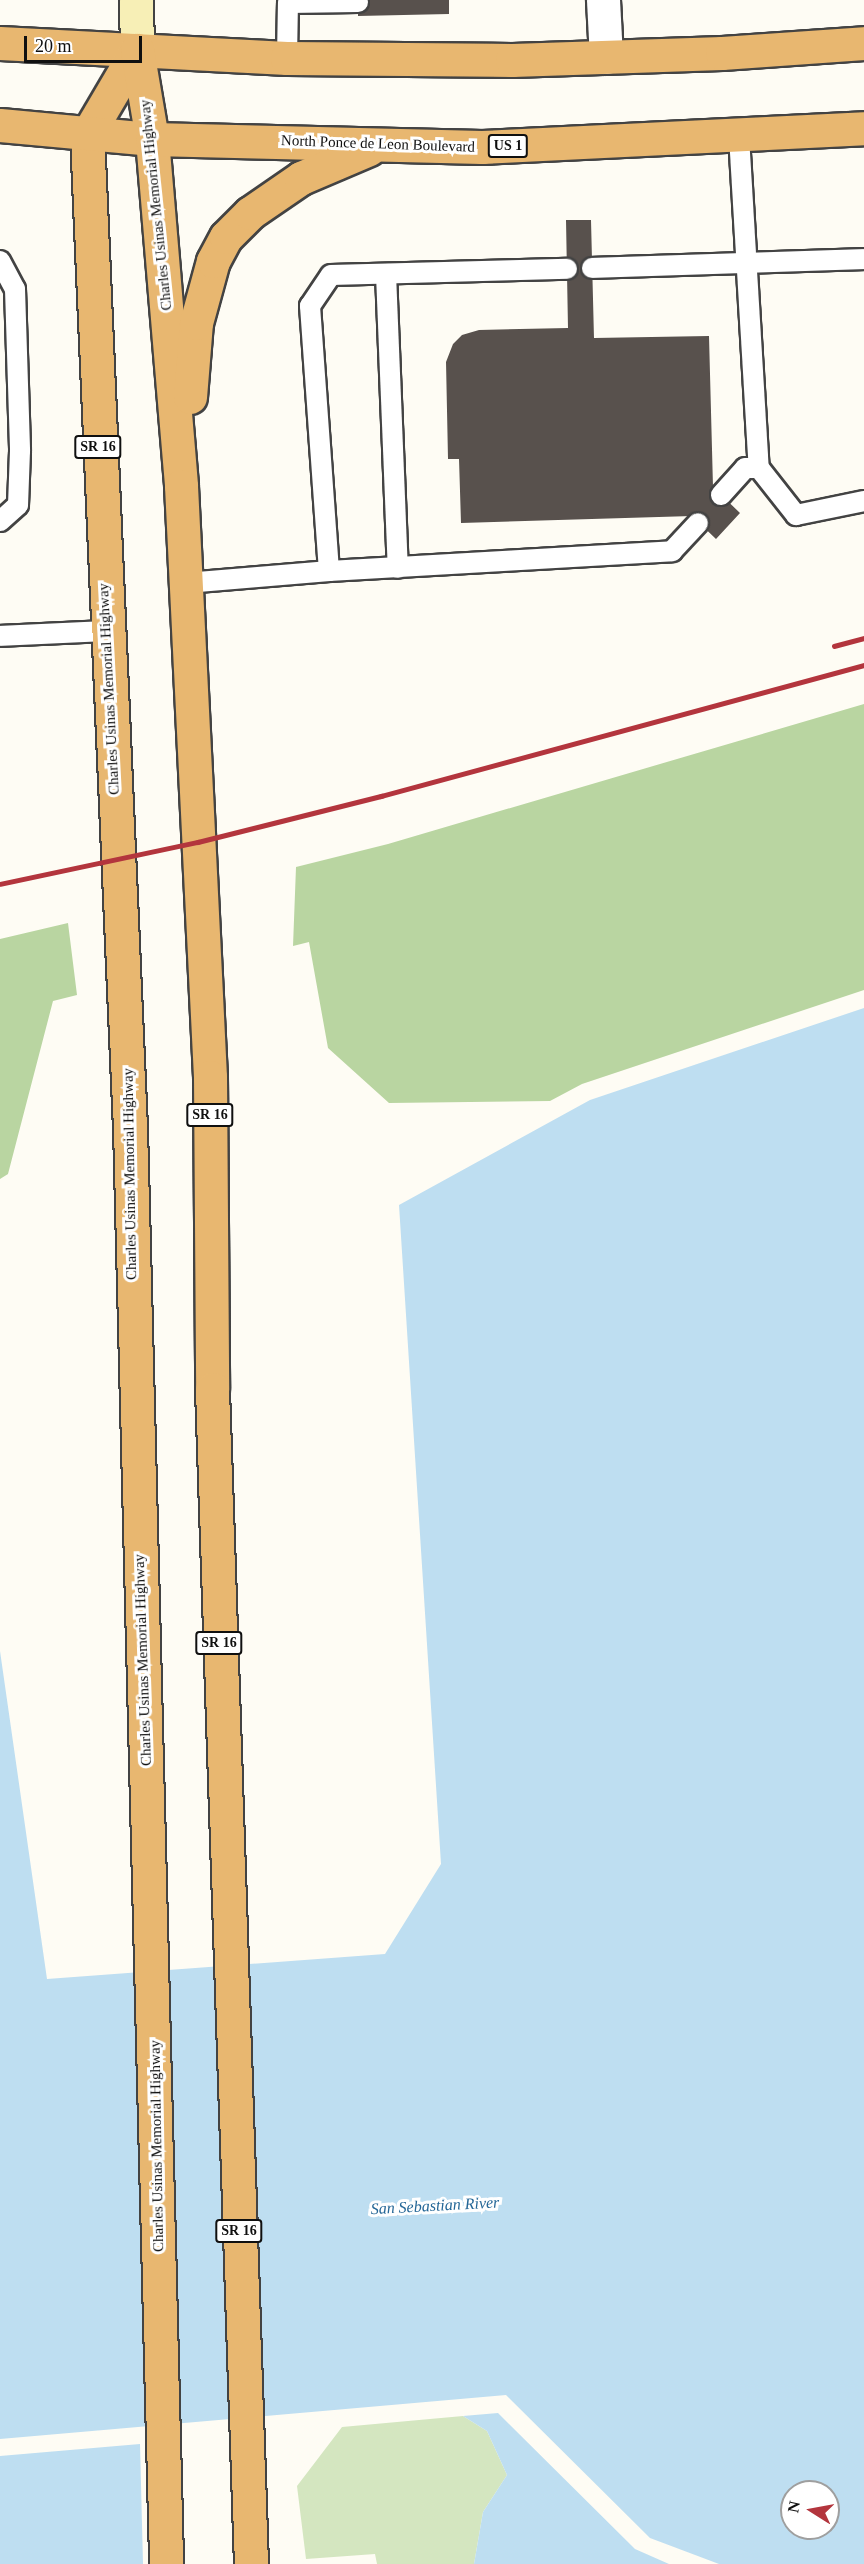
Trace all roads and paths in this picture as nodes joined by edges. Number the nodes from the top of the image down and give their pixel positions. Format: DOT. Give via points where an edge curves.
graph roads {
  1 [pos="136,0"];
  2 [pos="603,0"];
  3 [pos="287,2"];
  4 [pos="358,2"];
  5 [pos="0,43"];
  6 [pos="864,43"];
  7 [pos="137,50"];
  8 [pos="606,57"];
  9 [pos="287,58"];
  10 [pos="0,125"];
  11 [pos="864,128"];
  12 [pos="87,135"];
  13 [pos="739,136"];
  14 [pos="152,139"];
  15 [pos="379,145"];
  16 [pos="864,259"];
  17 [pos="0,261"];
  18 [pos="749,264"];
  19 [pos="592,268"];
  20 [pos="567,269"];
  21 [pos="386,274"];
  22 [pos="759,468"];
  23 [pos="182,486"];
  24 [pos="721,495"];
  25 [pos="864,501"];
  26 [pos="0,521"];
  27 [pos="698,523"];
  28 [pos="398,568"];
  29 [pos="329,572"];
  30 [pos="186,583"];
  31 [pos="106,631"];
  32 [pos="0,636"];
  33 [pos="166,2564"];
  34 [pos="252,2564"];
  1 -- 7 [label="main road, SR 16"];
  2 -- 8 [label="street"];
  3 -- 4 [label="lane"];
  3 -- 9 [label="lane"];
  5 -- 7 [label="highway"];
  6 -- 8 [label="highway"];
  7 -- 9 [label="highway"];
  7 -- 12 [label="highway"];
  7 -- 14 [label="highway, Charles Usinas Memorial Highway / SR 16"];
  8 -- 9 [label="highway"];
  10 -- 12 [label="highway, North Ponce de Leon Boulevard / US 1"];
  11 -- 13 [label="highway, North Ponce de Leon Boulevard / US 1"];
  12 -- 14 [label="highway, North Ponce de Leon Boulevard / US 1"];
  12 -- 31 [label="highway, Charles Usinas Memorial Highway / SR 16"];
  13 -- 15 [label="highway, North Ponce de Leon Boulevard / US 1" via="482,147"];
  13 -- 18 [label="lane"];
  14 -- 15 [label="highway, North Ponce de Leon Boulevard / US 1"];
  14 -- 23 [label="highway, Charles Usinas Memorial Highway / SR 16"];
  15 -- 23 [label="highway" via="302,178 250,213 226,237 213,261 196,323"];
  16 -- 18 [label="lane"];
  17 -- 26 [label="lane" via="15,289 20,451 18,505"];
  18 -- 19 [label="lane"];
  18 -- 22 [label="lane"];
  20 -- 21 [label="lane"];
  21 -- 28 [label="lane"];
  21 -- 29 [label="lane" via="331,275 310,306"];
  22 -- 24 [label="lane" via="745,468"];
  22 -- 25 [label="lane" via="796,515"];
  23 -- 30 [label="highway, Charles Usinas Memorial Highway / SR 16"];
  27 -- 28 [label="lane" via="672,551"];
  28 -- 29 [label="lane"];
  29 -- 30 [label="lane"];
  30 -- 34 [label="highway, Charles Usinas Memorial Highway / SR 16" via="210,1077 212,1389 226,1897"];
  31 -- 32 [label="lane"];
  31 -- 33 [label="highway, Charles Usinas Memorial Highway / SR 16" via="130,1127"];
}
